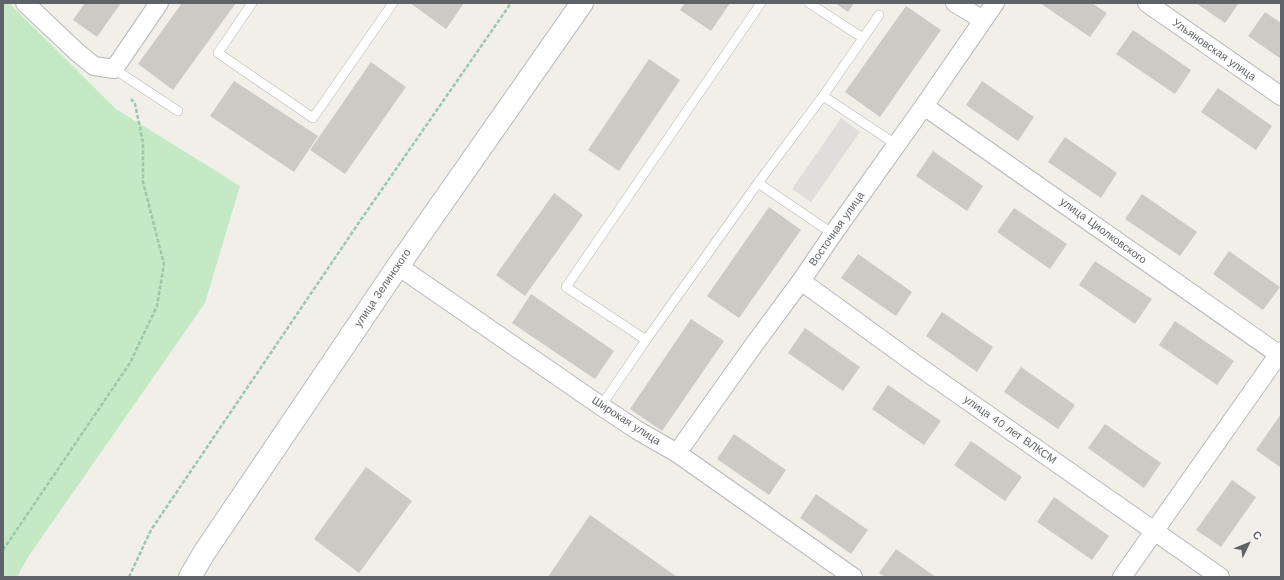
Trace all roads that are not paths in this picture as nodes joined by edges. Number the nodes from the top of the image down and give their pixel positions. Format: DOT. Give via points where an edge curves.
graph roads {
  1 [pos="25,3"];
  2 [pos="159,3"];
  3 [pos="252,3"];
  4 [pos="393,3"];
  5 [pos="582,3"];
  6 [pos="761,3"];
  7 [pos="809,3"];
  8 [pos="955,3"];
  9 [pos="995,3"];
  10 [pos="1147,3"];
  11 [pos="879,15"];
  12 [pos="983,20"];
  13 [pos="863,38"];
  14 [pos="114,69"];
  15 [pos="822,96"];
  16 [pos="1281,96"];
  17 [pos="924,106"];
  18 [pos="178,111"];
  19 [pos="897,145"];
  20 [pos="758,183"];
  21 [pos="833,234"];
  22 [pos="398,266"];
  23 [pos="801,281"];
  24 [pos="646,340"];
  25 [pos="1280,354"];
  26 [pos="601,406"];
  27 [pos="677,453"];
  28 [pos="1154,531"];
  29 [pos="190,577"];
  30 [pos="853,577"];
  31 [pos="1122,577"];
  32 [pos="1220,577"];
  1 -- 14 [label="street" via="94,66"];
  2 -- 14 [label="street"];
  3 -- 4 [label="lane" via="218,53 313,118"];
  5 -- 22 [label="main road, улица Зелинского"];
  6 -- 24 [label="lane" via="566,287"];
  7 -- 13 [label="lane"];
  8 -- 12 [label="street"];
  9 -- 12 [label="street, Восточная улица"];
  10 -- 16 [label="street, Ульяновская улица"];
  11 -- 13 [label="lane"];
  12 -- 17 [label="street, Восточная улица"];
  13 -- 15 [label="lane"];
  14 -- 18 [label="lane"];
  15 -- 19 [label="lane"];
  15 -- 20 [label="lane"];
  17 -- 19 [label="street, Восточная улица"];
  17 -- 25 [label="street, улица Циолковского"];
  19 -- 21 [label="street, Восточная улица"];
  20 -- 21 [label="lane"];
  20 -- 24 [label="lane"];
  21 -- 23 [label="street, Восточная улица"];
  22 -- 26 [label="street, Широкая улица"];
  22 -- 29 [label="main road, улица Зелинского" via="204,552"];
  23 -- 27 [label="street, Восточная улица"];
  23 -- 28 [label="street, улица 40 лет ВЛКСМ"];
  24 -- 26 [label="lane"];
  25 -- 28 [label="street"];
  26 -- 27 [label="street, Широкая улица"];
  27 -- 30 [label="street, Широкая улица"];
  28 -- 31 [label="street"];
  28 -- 32 [label="street, улица 40 лет ВЛКСМ"];
}
